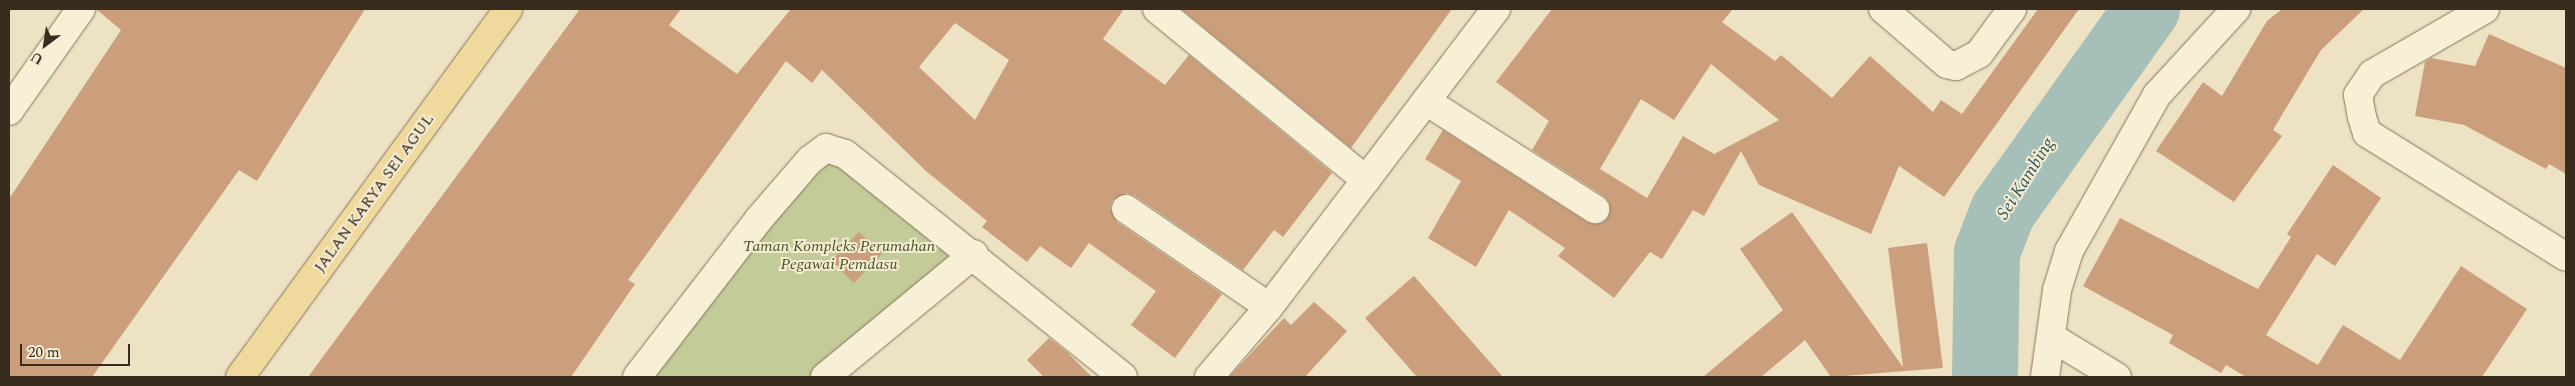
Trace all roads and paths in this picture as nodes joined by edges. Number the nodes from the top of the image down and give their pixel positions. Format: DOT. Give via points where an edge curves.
graph roads {
  1 [pos="81,9"];
  2 [pos="508,9"];
  3 [pos="1156,9"];
  4 [pos="1496,9"];
  5 [pos="1883,9"];
  6 [pos="2012,9"];
  7 [pos="2236,9"];
  8 [pos="2485,9"];
  9 [pos="1426,101"];
  10 [pos="9,111"];
  11 [pos="1366,180"];
  12 [pos="1595,209"];
  13 [pos="1126,210"];
  14 [pos="974,254"];
  15 [pos="2566,257"];
  16 [pos="1269,307"];
  17 [pos="2051,337"];
  18 [pos="240,377"];
  19 [pos="637,377"];
  20 [pos="825,377"];
  21 [pos="1123,377"];
  22 [pos="1209,377"];
  23 [pos="2045,377"];
  24 [pos="2118,377"];
  1 -- 10 [label="street"];
  2 -- 18 [label="main road, JALAN KARYA SEI AGUL"];
  3 -- 11 [label="street"];
  4 -- 9 [label="street"];
  5 -- 6 [label="street" via="1947,64 1956,66 1978,54"];
  7 -- 17 [label="street" via="2157,95 2069,251 2056,290"];
  8 -- 15 [label="street" via="2372,74 2358,95 2367,133"];
  9 -- 11 [label="street"];
  9 -- 12 [label="street"];
  11 -- 16 [label="street"];
  13 -- 16 [label="street"];
  14 -- 19 [label="street" via="846,154 826,148 810,160 759,220"];
  14 -- 20 [label="street"];
  14 -- 21 [label="street"];
  16 -- 22 [label="street"];
  17 -- 23 [label="street"];
  17 -- 24 [label="street"];
}
